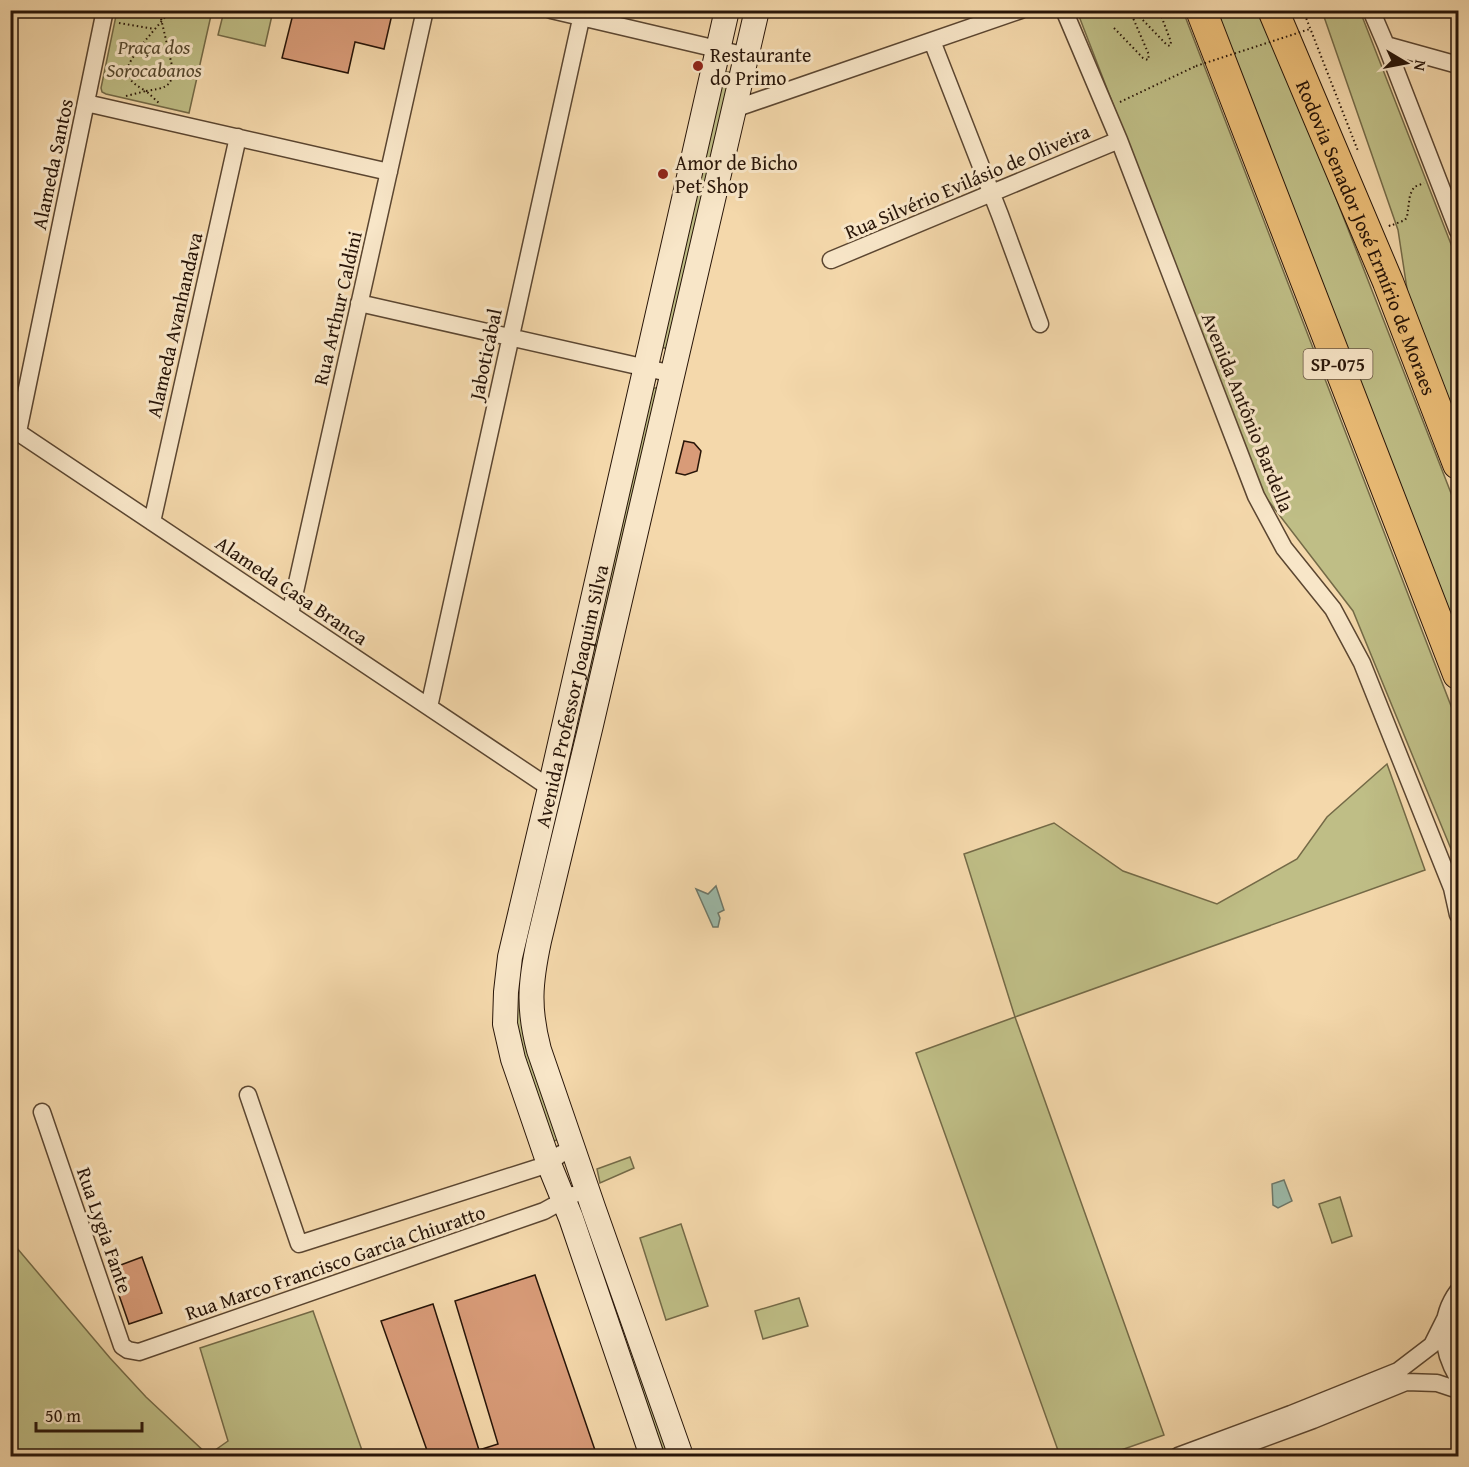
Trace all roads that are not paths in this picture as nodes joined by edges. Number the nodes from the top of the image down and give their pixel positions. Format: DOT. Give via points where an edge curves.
graph roads {
  1 [pos="425,10"];
  2 [pos="552,10"];
  3 [pos="727,10"];
  4 [pos="757,10"];
  5 [pos="1022,10"];
  6 [pos="1064,10"];
  7 [pos="1201,10"];
  8 [pos="1273,10"];
  9 [pos="1371,10"];
  10 [pos="1384,10"];
  11 [pos="105,13"];
  12 [pos="582,14"];
  13 [pos="1384,38"];
  14 [pos="932,41"];
  15 [pos="719,49"];
  16 [pos="747,56"];
  17 [pos="1458,65"];
  18 [pos="86,103"];
  19 [pos="735,109"];
  20 [pos="238,137"];
  21 [pos="1119,140"];
  22 [pos="389,172"];
  23 [pos="991,194"];
  24 [pos="1454,207"];
  25 [pos="1458,231"];
  26 [pos="831,260"];
  27 [pos="359,303"];
  28 [pos="1040,324"];
  29 [pos="510,338"];
  30 [pos="646,368"];
  31 [pos="673,374"];
  32 [pos="14,429"];
  33 [pos="1458,464"];
  34 [pos="152,522"];
  35 [pos="290,614"];
  36 [pos="1458,674"];
  37 [pos="429,707"];
  38 [pos="550,788"];
  39 [pos="1458,915"];
  40 [pos="248,1095"];
  41 [pos="42,1112"];
  42 [pos="575,1155"];
  43 [pos="549,1164"];
  44 [pos="591,1202"];
  45 [pos="560,1209"];
  46 [pos="1458,1291"];
  47 [pos="1445,1319"];
  48 [pos="139,1352"];
  49 [pos="1458,1378"];
  50 [pos="1458,1390"];
  51 [pos="1231,1444"];
  52 [pos="652,1456"];
  53 [pos="681,1456"];
  54 [pos="1178,1456"];
  55 [pos="1216,1456"];
  1 -- 22 [label="street, Rua Arthur Caldini"];
  2 -- 12 [label="street"];
  3 -- 15 [label="main road, Avenida Professor Joaquim Silva"];
  4 -- 16 [label="main road, Avenida Professor Joaquim Silva"];
  5 -- 14 [label="street"];
  6 -- 21 [label="street, Avenida Antônio Bardella"];
  7 -- 36 [label="highway, SP-075"];
  8 -- 33 [label="highway, Rodovia Senador José Ermírio de Moraes" via="1388,282"];
  9 -- 13 [label="street"];
  10 -- 13 [label="street"];
  11 -- 18 [label="street, Alameda Santos"];
  12 -- 15 [label="street"];
  12 -- 29 [label="street, Jaboticabal"];
  13 -- 17 [label="street"];
  13 -- 24 [label="street" via="1437,177"];
  14 -- 19 [label="street"];
  14 -- 23 [label="street"];
  15 -- 16 [label="street"];
  15 -- 30 [label="main road, Avenida Professor Joaquim Silva"];
  16 -- 19 [label="main road, Avenida Professor Joaquim Silva"];
  18 -- 20 [label="street"];
  18 -- 32 [label="street, Alameda Santos"];
  19 -- 31 [label="main road, Avenida Professor Joaquim Silva"];
  20 -- 22 [label="street"];
  20 -- 34 [label="street, Alameda Avanhandava"];
  21 -- 23 [label="street, Rua Silvério Evilásio de Oliveira"];
  21 -- 39 [label="street, Avenida Antônio Bardella" via="1256,496 1284,548 1333,609 1362,663 1452,888"];
  22 -- 27 [label="street, Rua Arthur Caldini"];
  23 -- 26 [label="street, Rua Silvério Evilásio de Oliveira"];
  23 -- 28 [label="street"];
  24 -- 25 [label="street"];
  27 -- 29 [label="street"];
  27 -- 35 [label="street, Rua Arthur Caldini"];
  29 -- 30 [label="street"];
  29 -- 37 [label="street, Jaboticabal"];
  30 -- 31 [label="street"];
  30 -- 38 [label="main road, Avenida Professor Joaquim Silva"];
  31 -- 42 [label="main road, Avenida Professor Joaquim Silva" via="534,962 530,994 533,1026"];
  32 -- 34 [label="street, Alameda Casa Branca"];
  34 -- 35 [label="street, Alameda Casa Branca"];
  35 -- 37 [label="street, Alameda Casa Branca"];
  37 -- 38 [label="street, Alameda Casa Branca"];
  38 -- 43 [label="main road, Avenida Professor Joaquim Silva" via="510,957 506,992 506,1024 513,1059"];
  40 -- 43 [label="street" via="299,1244"];
  41 -- 48 [label="street, Rua Lygia Fante" via="122,1346"];
  42 -- 43 [label="street" via="563,1152"];
  42 -- 44 [label="main road, Avenida Professor Joaquim Silva"];
  43 -- 45 [label="main road, Avenida Professor Joaquim Silva"];
  44 -- 45 [label="street, Rua Marco Francisco Garcia Chiuratto"];
  44 -- 53 [label="main road, Avenida Professor Joaquim Silva"];
  45 -- 48 [label="street, Rua Marco Francisco Garcia Chiuratto"];
  45 -- 52 [label="main road, Avenida Professor Joaquim Silva"];
  46 -- 47 [label="street"];
  47 -- 49 [label="street" via="1444,1342"];
  47 -- 51 [label="street" via="1432,1345 1398,1371 1291,1414"];
  50 -- 51 [label="street" via="1437,1383 1406,1382 1313,1420"];
  51 -- 54 [label="street"];
  51 -- 55 [label="street"];
}
